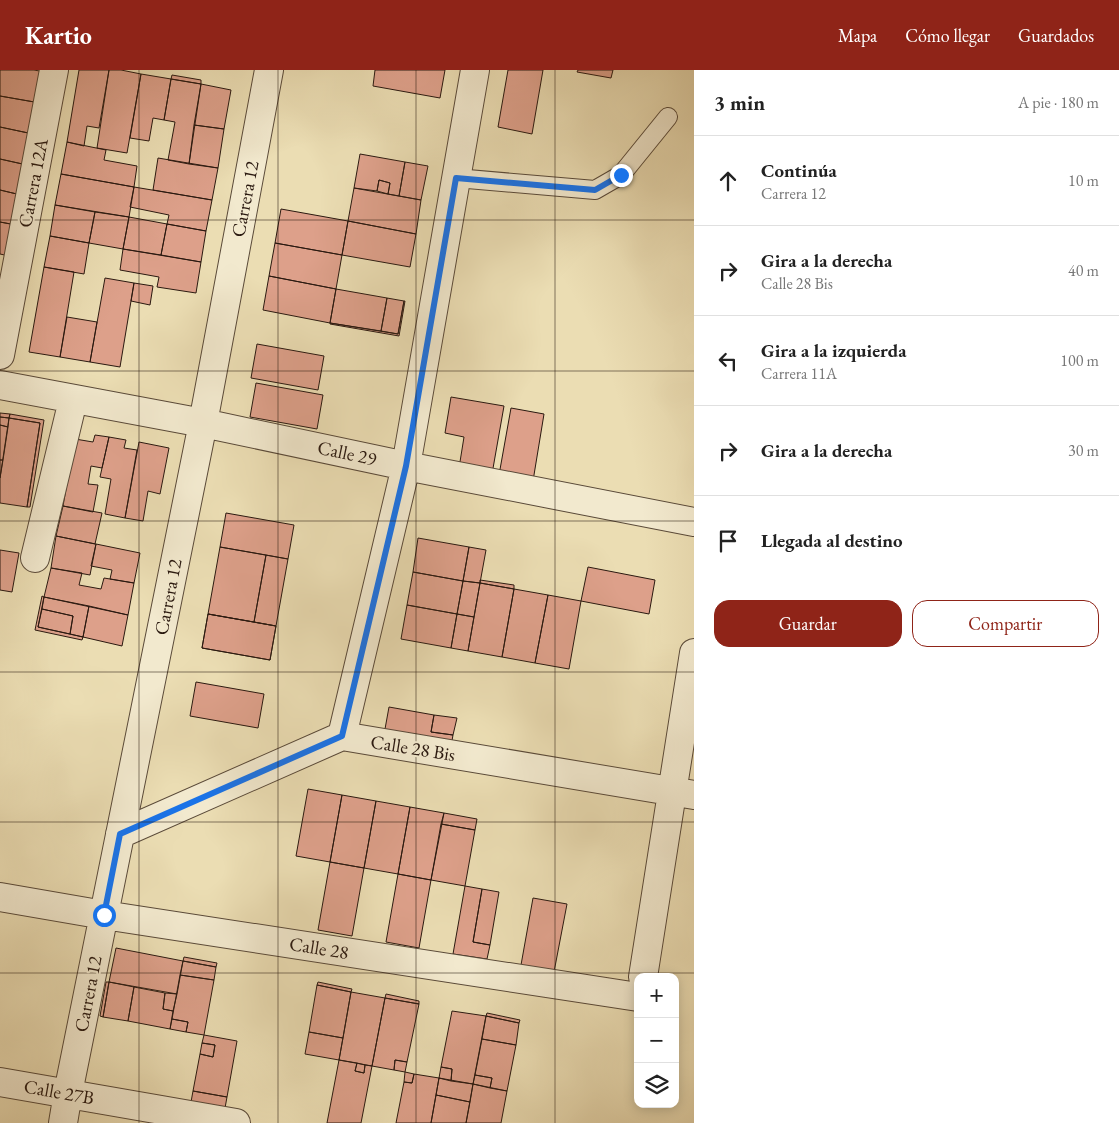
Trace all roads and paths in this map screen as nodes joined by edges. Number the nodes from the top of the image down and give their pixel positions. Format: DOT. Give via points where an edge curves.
graph roads {
  1 [pos="54,70"];
  2 [pos="269,70"];
  3 [pos="475,70"];
  4 [pos="668,117"];
  5 [pos="456,178"];
  6 [pos="0,355"];
  7 [pos="0,386"];
  8 [pos="73,400"];
  9 [pos="203,423"];
  10 [pos="406,466"];
  11 [pos="694,522"];
  12 [pos="35,558"];
  13 [pos="694,653"];
  14 [pos="342,736"];
  15 [pos="683,793"];
  16 [pos="120,834"];
  17 [pos="0,897"];
  18 [pos="104,915"];
  19 [pos="644,973"];
  20 [pos="634,996"];
  21 [pos="0,1082"];
  22 [pos="68,1093"];
  23 [pos="63,1123"];
  24 [pos="236,1123"];
  1 -- 6 [label="street, Carrera 12A"];
  2 -- 9 [label="street, Carrera 12"];
  3 -- 5 [label="street"];
  4 -- 5 [label="lane" via="621,175 595,190"];
  5 -- 10 [label="street"];
  7 -- 8 [label="street, Calle 29"];
  8 -- 9 [label="street, Calle 29"];
  8 -- 12 [label="street"];
  9 -- 10 [label="street, Calle 29"];
  9 -- 16 [label="street, Carrera 12"];
  10 -- 11 [label="street, Calle 29"];
  10 -- 14 [label="street"];
  13 -- 15 [label="street"];
  14 -- 15 [label="street, Calle 28 Bis"];
  14 -- 16 [label="street"];
  15 -- 19 [label="street"];
  16 -- 18 [label="street, Carrera 12"];
  17 -- 18 [label="street, Calle 28"];
  18 -- 20 [label="street, Calle 28"];
  18 -- 22 [label="street, Carrera 12"];
  21 -- 22 [label="street, Calle 27B"];
  22 -- 23 [label="street, Carrera 12"];
  22 -- 24 [label="street, Calle 27B"];
}
